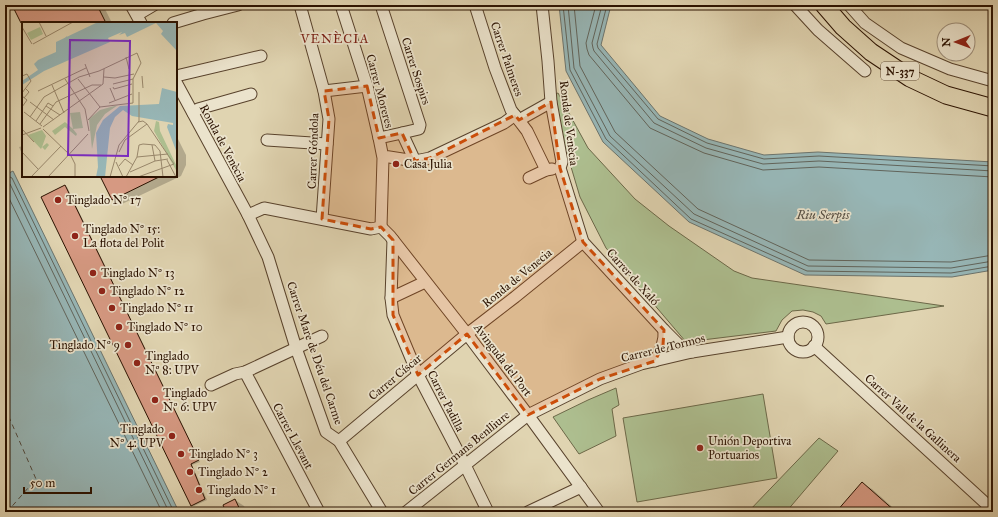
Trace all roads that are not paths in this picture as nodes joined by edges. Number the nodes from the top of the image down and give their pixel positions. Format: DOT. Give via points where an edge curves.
graph roads {
  1 [pos="131,5"];
  2 [pos="154,5"];
  3 [pos="238,5"];
  4 [pos="341,5"];
  5 [pos="381,5"];
  6 [pos="475,5"];
  7 [pos="542,5"];
  8 [pos="795,5"];
  9 [pos="824,5"];
  10 [pos="848,5"];
  11 [pos="301,10"];
  12 [pos="139,19"];
  13 [pos="177,22"];
  14 [pos="261,56"];
  15 [pos="865,71"];
  16 [pos="177,76"];
  17 [pos="993,81"];
  18 [pos="177,84"];
  19 [pos="367,86"];
  20 [pos="324,91"];
  21 [pos="251,94"];
  22 [pos="551,102"];
  23 [pos="993,108"];
  24 [pos="193,113"];
  25 [pos="517,117"];
  26 [pos="402,133"];
  27 [pos="379,138"];
  28 [pos="267,140"];
  29 [pos="327,144"];
  30 [pos="383,156"];
  31 [pos="415,161"];
  32 [pos="560,168"];
  33 [pos="546,170"];
  34 [pos="529,178"];
  35 [pos="248,215"];
  36 [pos="322,219"];
  37 [pos="381,227"];
  38 [pos="393,240"];
  39 [pos="583,242"];
  40 [pos="425,282"];
  41 [pos="391,298"];
  42 [pos="664,330"];
  43 [pos="467,334"];
  44 [pos="322,336"];
  45 [pos="788,337"];
  46 [pos="814,346"];
  47 [pos="296,348"];
  48 [pos="692,352"];
  49 [pos="655,361"];
  50 [pos="245,372"];
  51 [pos="418,375"];
  52 [pos="211,384"];
  53 [pos="528,415"];
  54 [pos="339,441"];
  55 [pos="465,465"];
  56 [pos="581,487"];
  57 [pos="990,508"];
  58 [pos="319,512"];
  59 [pos="382,512"];
  60 [pos="406,512"];
  61 [pos="488,512"];
  62 [pos="528,512"];
  63 [pos="599,512"];
  1 -- 12 [label="street"];
  2 -- 12 [label="street"];
  3 -- 13 [label="street"];
  4 -- 19 [label="street, Carrer Moreres"];
  5 -- 26 [label="street, Carrer Sospirs" via="420,125 419,129"];
  6 -- 25 [label="street, Carrer Palmeres" via="495,68 511,110"];
  7 -- 22 [label="street, Ronda de Venècia"];
  8 -- 15 [label="street" via="818,30"];
  9 -- 23 [label="highway, N-337" via="871,52 910,78 946,94"];
  10 -- 17 [label="street" via="865,22 901,48 950,69"];
  11 -- 20 [label="street, Carrer Góndola"];
  14 -- 16 [label="street"];
  18 -- 24 [label="street, Ronda de Venècia"];
  19 -- 20 [label="street"];
  19 -- 27 [label="street, Carrer Moreres"];
  20 -- 29 [label="street, Carrer Góndola" via="329,119"];
  21 -- 24 [label="street" via="198,109"];
  22 -- 25 [label="street"];
  22 -- 32 [label="street, Ronda de Venècia" via="562,162"];
  24 -- 35 [label="street, Ronda de Venècia"];
  25 -- 31 [label="street" via="430,158"];
  25 -- 33 [label="street, Carrer Palmeres" via="527,131"];
  26 -- 27 [label="street"];
  26 -- 31 [label="street"];
  27 -- 30 [label="street, Carrer Moreres"];
  28 -- 29 [label="street"];
  29 -- 36 [label="street, Carrer Góndola"];
  30 -- 31 [label="street"];
  30 -- 37 [label="street, Carrer Moreres"];
  32 -- 33 [label="street"];
  32 -- 39 [label="street, Ronda de Venècia"];
  33 -- 34 [label="street"];
  35 -- 36 [label="street" via="264,208"];
  35 -- 47 [label="street, Carrer Mare de Déu del Carme" via="268,257"];
  36 -- 37 [label="street" via="371,229"];
  37 -- 38 [label="street, Avinguda del Port"];
  38 -- 40 [label="street, Avinguda del Port"];
  38 -- 41 [label="street, Carrer Padilla"];
  39 -- 42 [label="street, Carrer de Xaló"];
  39 -- 43 [label="street, Ronda de Venecia"];
  40 -- 41 [label="street"];
  40 -- 43 [label="street, Avinguda del Port"];
  41 -- 51 [label="street, Carrer Padilla" via="393,316"];
  42 -- 48 [label="street, Carrer de Xaló" via="681,347"];
  42 -- 49 [label="street" via="663,345"];
  43 -- 51 [label="street, Carrer Císcar"];
  43 -- 53 [label="street, Avinguda del Port"];
  44 -- 47 [label="street"];
  45 -- 46 [label="street" via="792,347 798,351 808,350"];
  45 -- 46 [label="street" via="794,325 808,323 817,333 818,338"];
  45 -- 48 [label="street, Carrer de Tormos"];
  46 -- 57 [label="street, Carrer Vall de la Gallinera"];
  47 -- 50 [label="street"];
  47 -- 54 [label="street, Carrer Mare de Déu del Carme" via="326,432"];
  48 -- 49 [label="street, Carrer de Tormos"];
  49 -- 53 [label="street, Carrer de Tormos" via="600,379"];
  50 -- 52 [label="street"];
  50 -- 58 [label="street, Carrer Llevant"];
  51 -- 54 [label="street, Carrer Císcar"];
  51 -- 55 [label="street, Carrer Padilla"];
  53 -- 55 [label="street, Carrer Germans Benlliure"];
  53 -- 56 [label="street, Avinguda del Port"];
  54 -- 59 [label="street, Carrer Mare de Déu del Carme"];
  55 -- 60 [label="street, Carrer Germans Benlliure"];
  55 -- 61 [label="street, Carrer Padilla"];
  56 -- 62 [label="street"];
  56 -- 63 [label="street, Avinguda del Port"];
}
